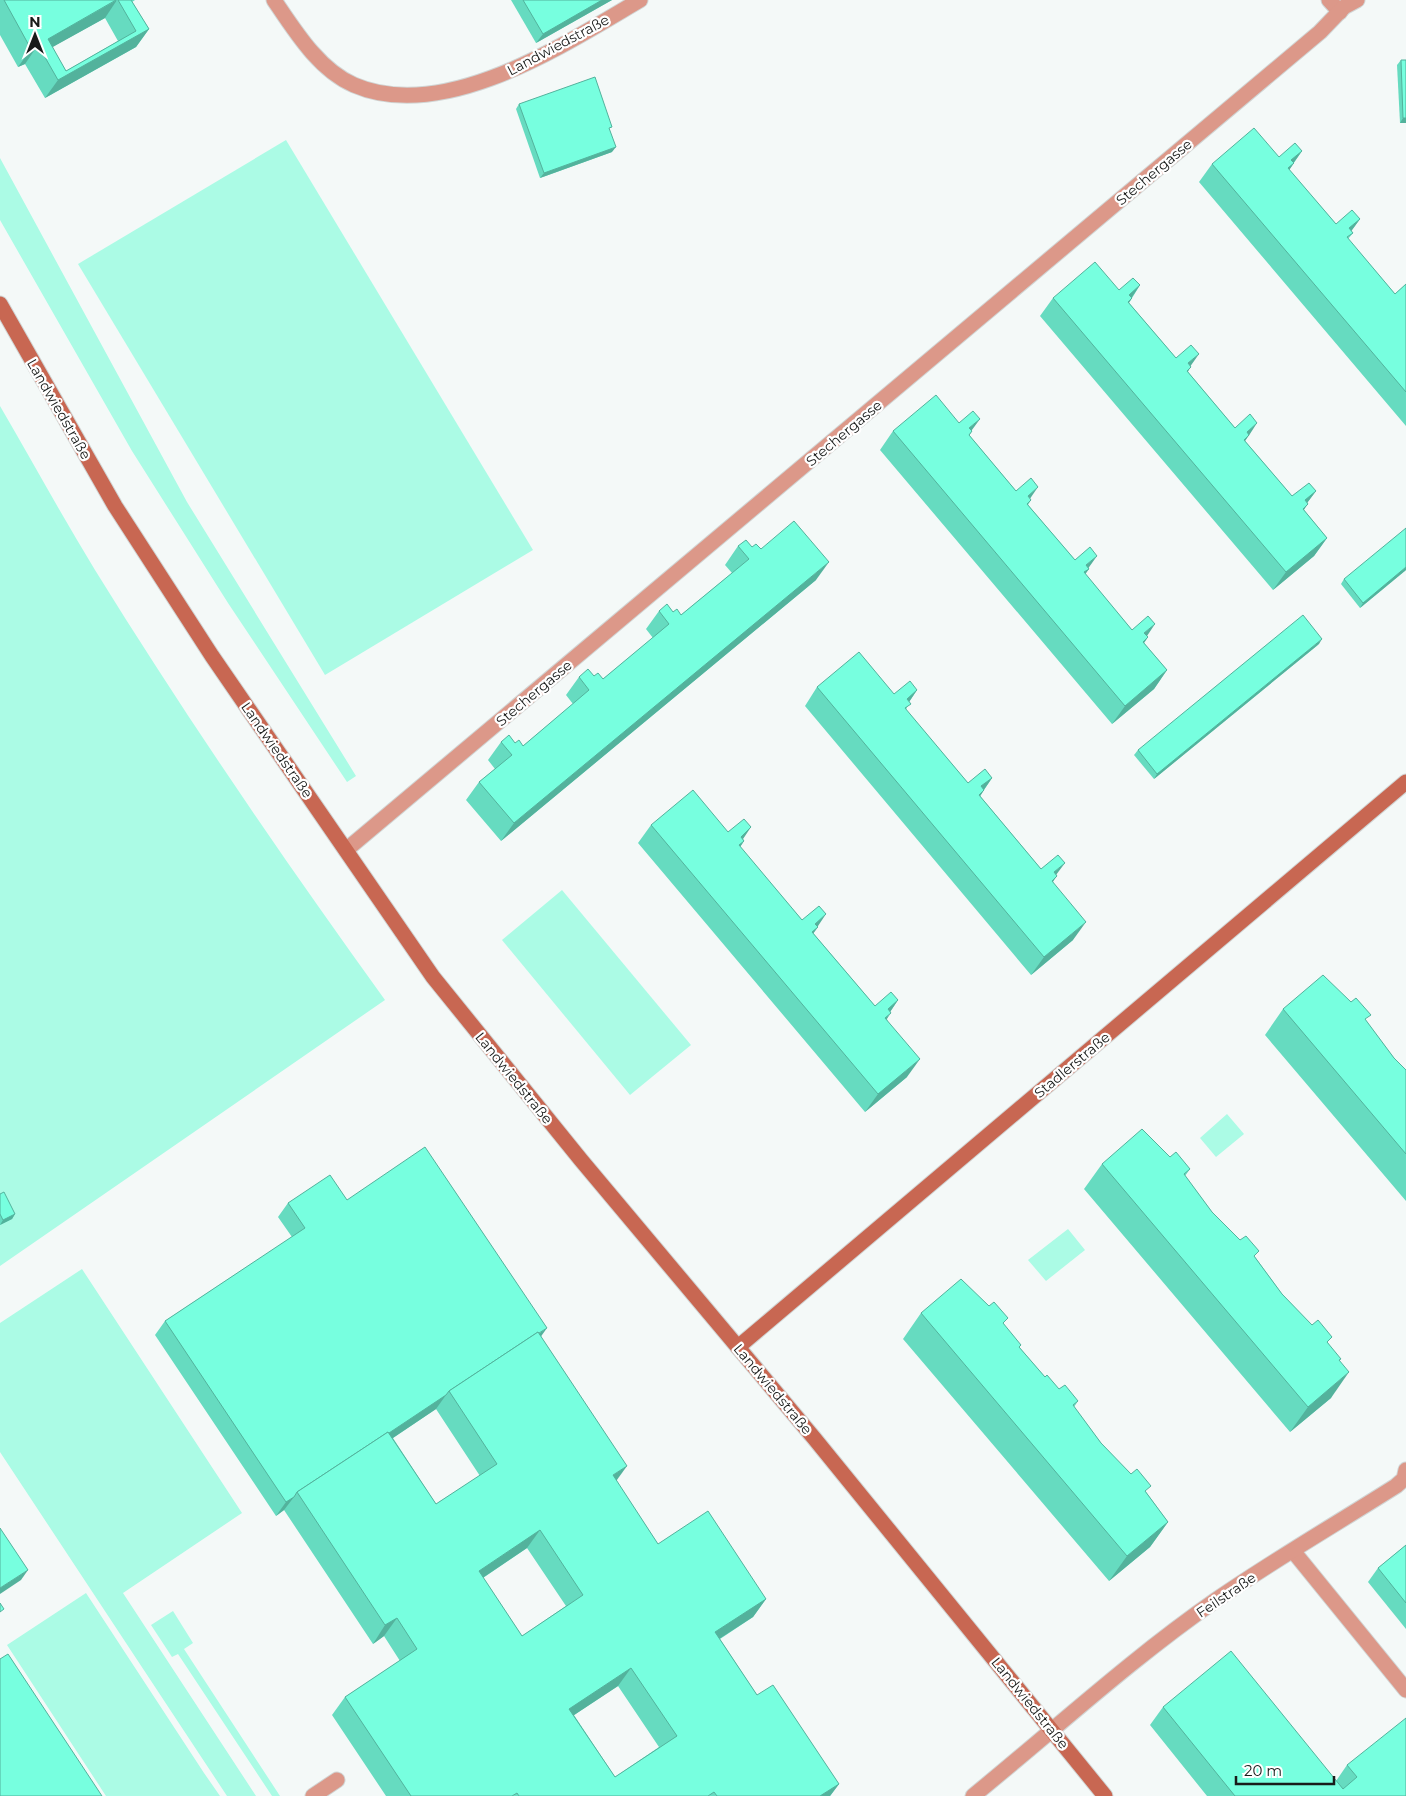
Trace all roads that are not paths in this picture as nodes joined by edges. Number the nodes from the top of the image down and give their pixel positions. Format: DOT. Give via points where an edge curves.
graph roads {
  1 [pos="274,0"];
  2 [pos="640,0"];
  3 [pos="1330,0"];
  4 [pos="1357,0"];
  5 [pos="1340,12"];
  6 [pos="0,304"];
  7 [pos="1406,782"];
  8 [pos="346,850"];
  9 [pos="738,1347"];
  10 [pos="1406,1470"];
  11 [pos="1293,1551"];
  12 [pos="1406,1690"];
  13 [pos="1052,1730"];
  14 [pos="337,1780"];
  15 [pos="313,1796"];
  16 [pos="974,1796"];
  17 [pos="1105,1796"];
  1 -- 2 [label="street, Landwiedstraße" via="301,39 337,75 354,85 401,95 455,89 523,66"];
  3 -- 5 [label="street"];
  4 -- 5 [label="street, Stechergasse"];
  5 -- 8 [label="street, Stechergasse" via="1305,45"];
  6 -- 8 [label="main road, Landwiedstraße" via="115,506 212,656"];
  7 -- 9 [label="main road, Stadlerstraße"];
  8 -- 9 [label="main road, Landwiedstraße" via="433,978"];
  9 -- 13 [label="main road, Landwiedstraße"];
  10 -- 11 [label="street, Feilstraße" via="1404,1478 1396,1486"];
  11 -- 12 [label="street"];
  11 -- 13 [label="street, Feilstraße" via="1183,1624"];
  13 -- 16 [label="street, Feilstraße"];
  13 -- 17 [label="main road, Landwiedstraße"];
  14 -- 15 [label="street"];
}
